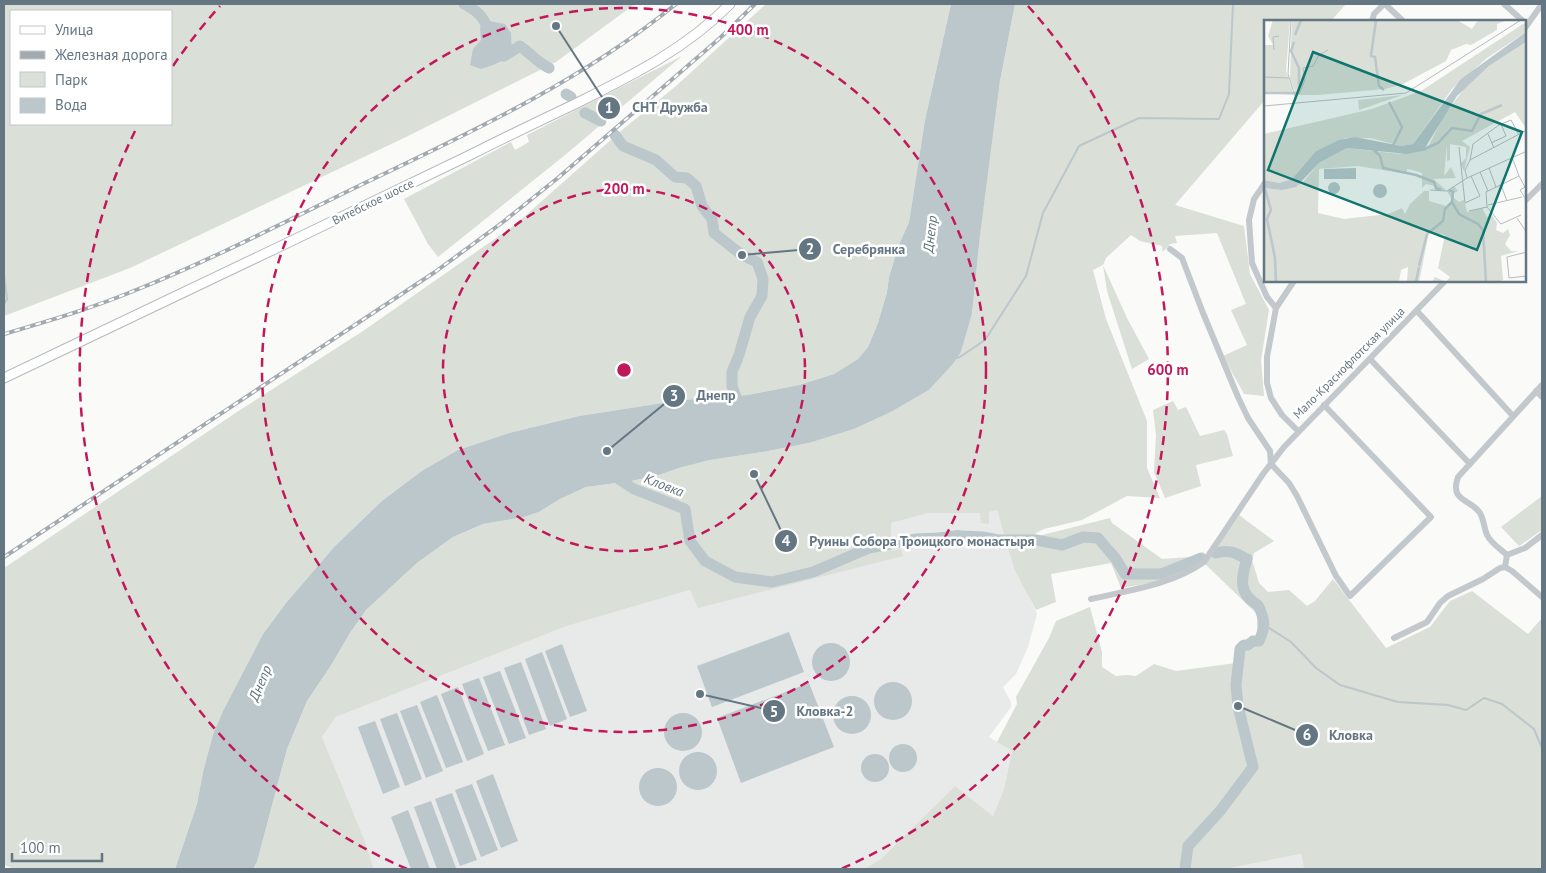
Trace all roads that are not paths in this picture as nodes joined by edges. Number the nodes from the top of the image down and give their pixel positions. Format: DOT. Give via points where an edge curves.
graph roads {
  1 [pos="730,4"];
  2 [pos="1385,4"];
  3 [pos="1504,4"];
  4 [pos="1542,4"];
  5 [pos="1372,20"];
  6 [pos="1402,20"];
  7 [pos="1521,20"];
  8 [pos="1526,23"];
  9 [pos="1264,184"];
  10 [pos="1541,188"];
  11 [pos="1526,200"];
  12 [pos="1170,249"];
  13 [pos="1293,282"];
  14 [pos="1444,282"];
  15 [pos="1276,308"];
  16 [pos="1417,310"];
  17 [pos="1370,359"];
  18 [pos="4,378"];
  19 [pos="1542,385"];
  20 [pos="1536,391"];
  21 [pos="1542,397"];
  22 [pos="1324,405"];
  23 [pos="1513,416"];
  24 [pos="1298,431"];
  25 [pos="1271,464"];
  26 [pos="1470,464"];
  27 [pos="1542,535"];
  28 [pos="1507,555"];
  29 [pos="1505,567"];
  30 [pos="1542,597"];
  31 [pos="1091,599"];
  32 [pos="1394,638"];
  1 -- 18 [label="main road, Витебское шоссе" via="698,33 657,62 613,85"];
  2 -- 5 [label="street"];
  2 -- 6 [label="street"];
  3 -- 7 [label="street"];
  4 -- 8 [label="street"];
  9 -- 15 [label="street" via="1254,199 1249,220 1252,263 1267,297"];
  10 -- 11 [label="street"];
  12 -- 25 [label="street" via="1182,258 1238,397 1270,451"];
  13 -- 15 [label="street"];
  14 -- 16 [label="street, Мало-Краснофлотская улица"];
  15 -- 24 [label="street" via="1267,357 1267,383 1276,407"];
  16 -- 17 [label="street, Мало-Краснофлотская улица"];
  16 -- 23 [label="street"];
  17 -- 22 [label="street, Мало-Краснофлотская улица"];
  17 -- 26 [label="street"];
  19 -- 20 [label="street"];
  20 -- 21 [label="street"];
  20 -- 23 [label="street"];
  22 -- 24 [label="street, Мало-Краснофлотская улица"];
  22 -- 25 [label="street" via="1431,517 1350,596 1336,576 1297,496"];
  23 -- 26 [label="street"];
  24 -- 25 [label="street, Мало-Краснофлотская улица"];
  25 -- 31 [label="street, Мало-Краснофлотская улица" via="1204,562 1190,572 1164,582"];
  26 -- 28 [label="street" via="1458,477 1455,485 1458,493 1479,512 1488,536"];
  27 -- 28 [label="street" via="1525,548"];
  28 -- 29 [label="street"];
  29 -- 30 [label="street"];
  29 -- 32 [label="street" via="1448,596 1427,622"];
}
